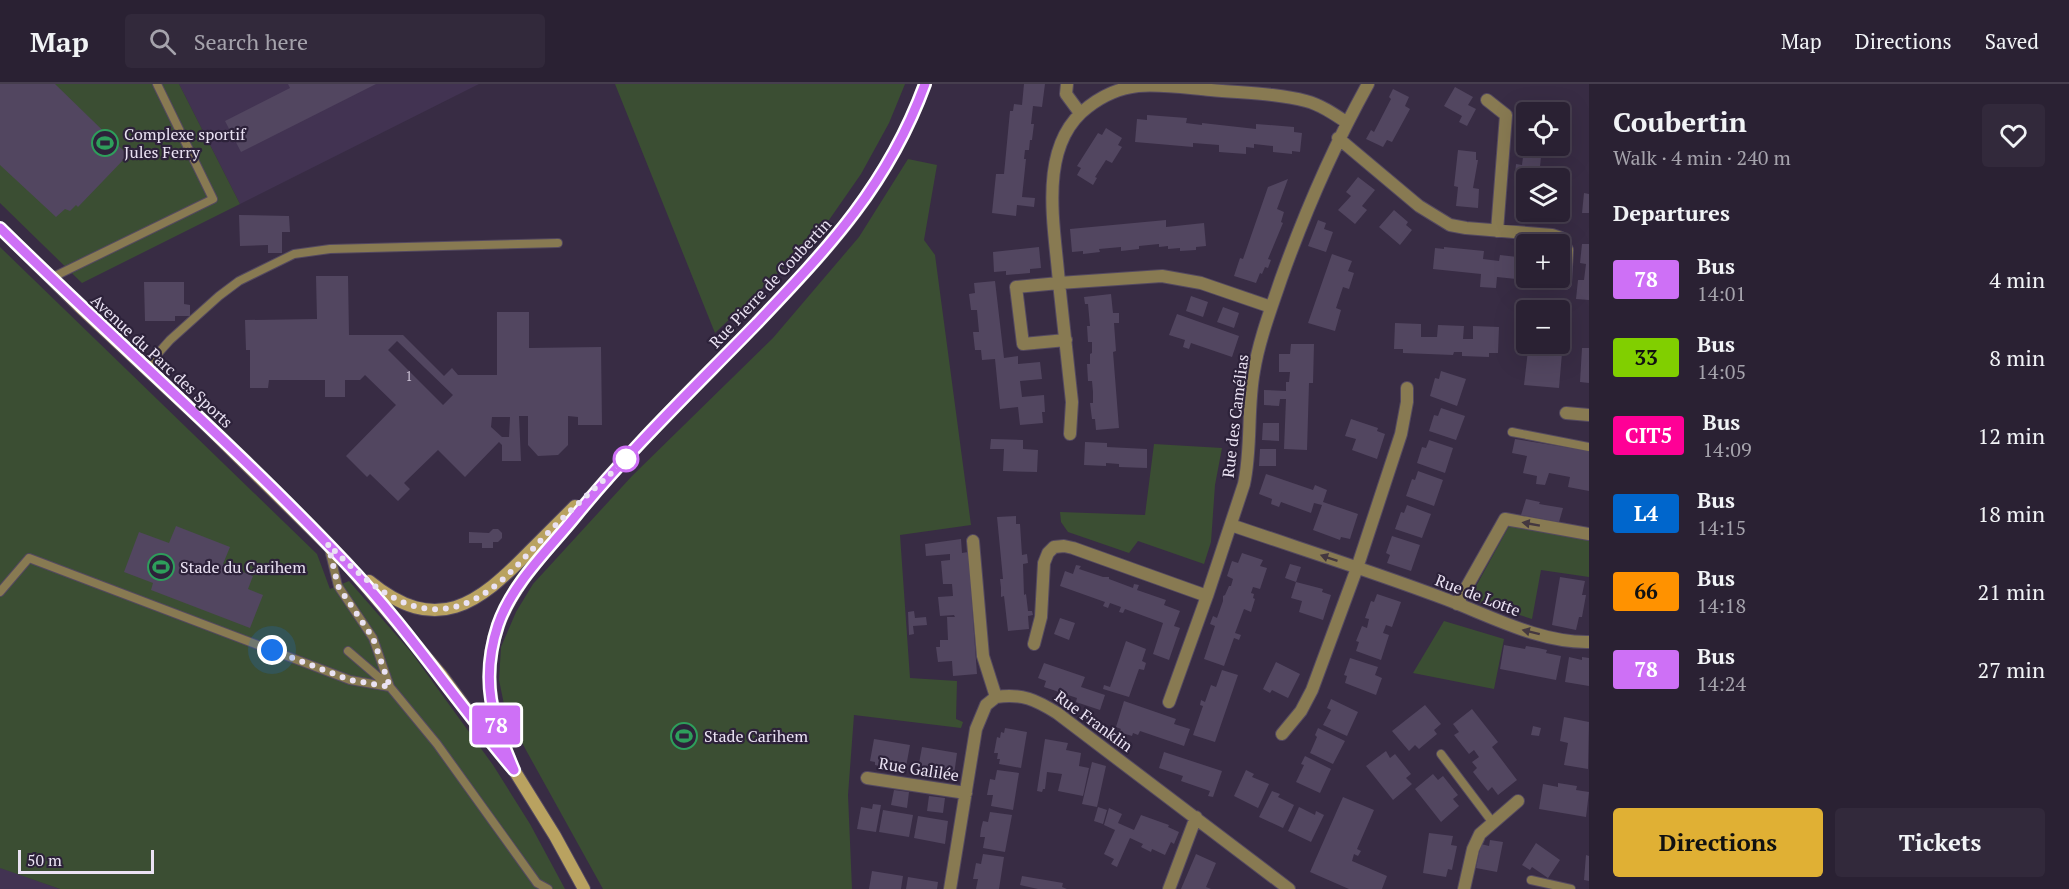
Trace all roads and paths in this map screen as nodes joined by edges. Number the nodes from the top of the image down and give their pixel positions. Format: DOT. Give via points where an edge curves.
graph roads {
  1 [pos="158,84"];
  2 [pos="925,84"];
  3 [pos="1067,84"];
  4 [pos="1368,84"];
  5 [pos="1205,87"];
  6 [pos="1487,100"];
  7 [pos="1080,113"];
  8 [pos="1346,122"];
  9 [pos="1338,138"];
  10 [pos="0,228"];
  11 [pos="1497,231"];
  12 [pos="1538,234"];
  13 [pos="558,243"];
  14 [pos="51,278"];
  15 [pos="1059,283"];
  16 [pos="1271,307"];
  17 [pos="1066,340"];
  18 [pos="145,368"];
  19 [pos="1407,388"];
  20 [pos="1566,413"];
  21 [pos="1589,415"];
  22 [pos="1512,432"];
  23 [pos="1070,434"];
  24 [pos="1589,447"];
  25 [pos="606,480"];
  26 [pos="1231,525"];
  27 [pos="1589,534"];
  28 [pos="973,542"];
  29 [pos="328,544"];
  30 [pos="347,564"];
  31 [pos="1357,568"];
  32 [pos="0,592"];
  33 [pos="1207,596"];
  34 [pos="1457,604"];
  35 [pos="1589,642"];
  36 [pos="1034,644"];
  37 [pos="348,651"];
  38 [pos="390,687"];
  39 [pos="996,697"];
  40 [pos="1169,702"];
  41 [pos="1282,734"];
  42 [pos="1441,754"];
  43 [pos="514,770"];
  44 [pos="867,777"];
  45 [pos="966,793"];
  46 [pos="1518,801"];
  47 [pos="1196,818"];
  48 [pos="1493,823"];
  49 [pos="1531,880"];
  50 [pos="548,889"];
  51 [pos="584,889"];
  52 [pos="950,889"];
  53 [pos="1168,889"];
  54 [pos="1289,889"];
  55 [pos="1464,889"];
  56 [pos="1571,889"];
  1 -- 14 [label="lane" via="213,199"];
  2 -- 25 [label="street, Rue Pierre de Coubertin" via="894,154 840,233"];
  3 -- 7 [label="street" via="1066,94"];
  4 -- 8 [label="street, Rue des Camélias"];
  5 -- 7 [label="street" via="1137,86 1097,100"];
  5 -- 8 [label="street" via="1307,101"];
  6 -- 11 [label="street" via="1506,115"];
  7 -- 15 [label="street" via="1063,136 1053,177"];
  8 -- 9 [label="street, Rue des Camélias"];
  9 -- 11 [label="street" via="1436,218 1458,227"];
  9 -- 16 [label="street, Rue des Camélias"];
  10 -- 14 [label="street, Avenue du Parc des Sports"];
  11 -- 12 [label="street"];
  13 -- 18 [label="lane" via="330,249 294,254 239,281 219,296"];
  14 -- 18 [label="street, Avenue du Parc des Sports"];
  15 -- 16 [label="street" via="1162,276"];
  15 -- 17 [label="street"];
  15 -- 17 [label="street" via="1016,287 1023,344"];
  16 -- 26 [label="street, Rue des Camélias" via="1254,370 1247,468"];
  17 -- 23 [label="street" via="1072,402"];
  18 -- 29 [label="street, Avenue du Parc des Sports"];
  19 -- 31 [label="street" via="1401,434"];
  20 -- 21 [label="street"];
  22 -- 24 [label="lane"];
  25 -- 30 [label="street, Rue Pierre de Coubertin" via="500,581 466,604 436,610 408,605 378,589"];
  25 -- 43 [label="street, Rue Pierre de Coubertin" via="531,570 499,622 490,658 490,698"];
  31 -- 26 [label="street, Rue de Lotte, one-way"];
  26 -- 33 [label="street, Rue des Camélias"];
  27 -- 34 [label="street, one-way" via="1504,519"];
  28 -- 39 [label="street" via="983,656"];
  29 -- 30 [label="street, Avenue du Parc des Sports"];
  29 -- 38 [label="lane" via="338,586 373,638"];
  30 -- 43 [label="street, Avenue du Parc des Sports"];
  31 -- 34 [label="street, Rue de Lotte"];
  31 -- 41 [label="street" via="1312,690"];
  32 -- 38 [label="lane" via="29,558 350,680"];
  33 -- 36 [label="street" via="1072,548 1054,547 1044,563 1041,617"];
  33 -- 40 [label="street, Rue des Camélias"];
  35 -- 34 [label="street, Rue de Lotte, one-way" via="1525,631"];
  37 -- 38 [label="lane"];
  38 -- 50 [label="lane" via="537,883"];
  39 -- 45 [label="street, Rue Galilée" via="986,705 976,729"];
  39 -- 47 [label="street, Rue Franklin" via="1011,694 1039,702"];
  42 -- 48 [label="lane"];
  43 -- 51 [label="street, Avenue du Parc des Sports"];
  44 -- 45 [label="street, Rue Galilée"];
  45 -- 52 [label="street, Rue Galilée"];
  46 -- 48 [label="street"];
  47 -- 53 [label="street"];
  47 -- 54 [label="street, Rue Franklin"];
  48 -- 55 [label="street" via="1475,841"];
  49 -- 56 [label="lane"];
}
